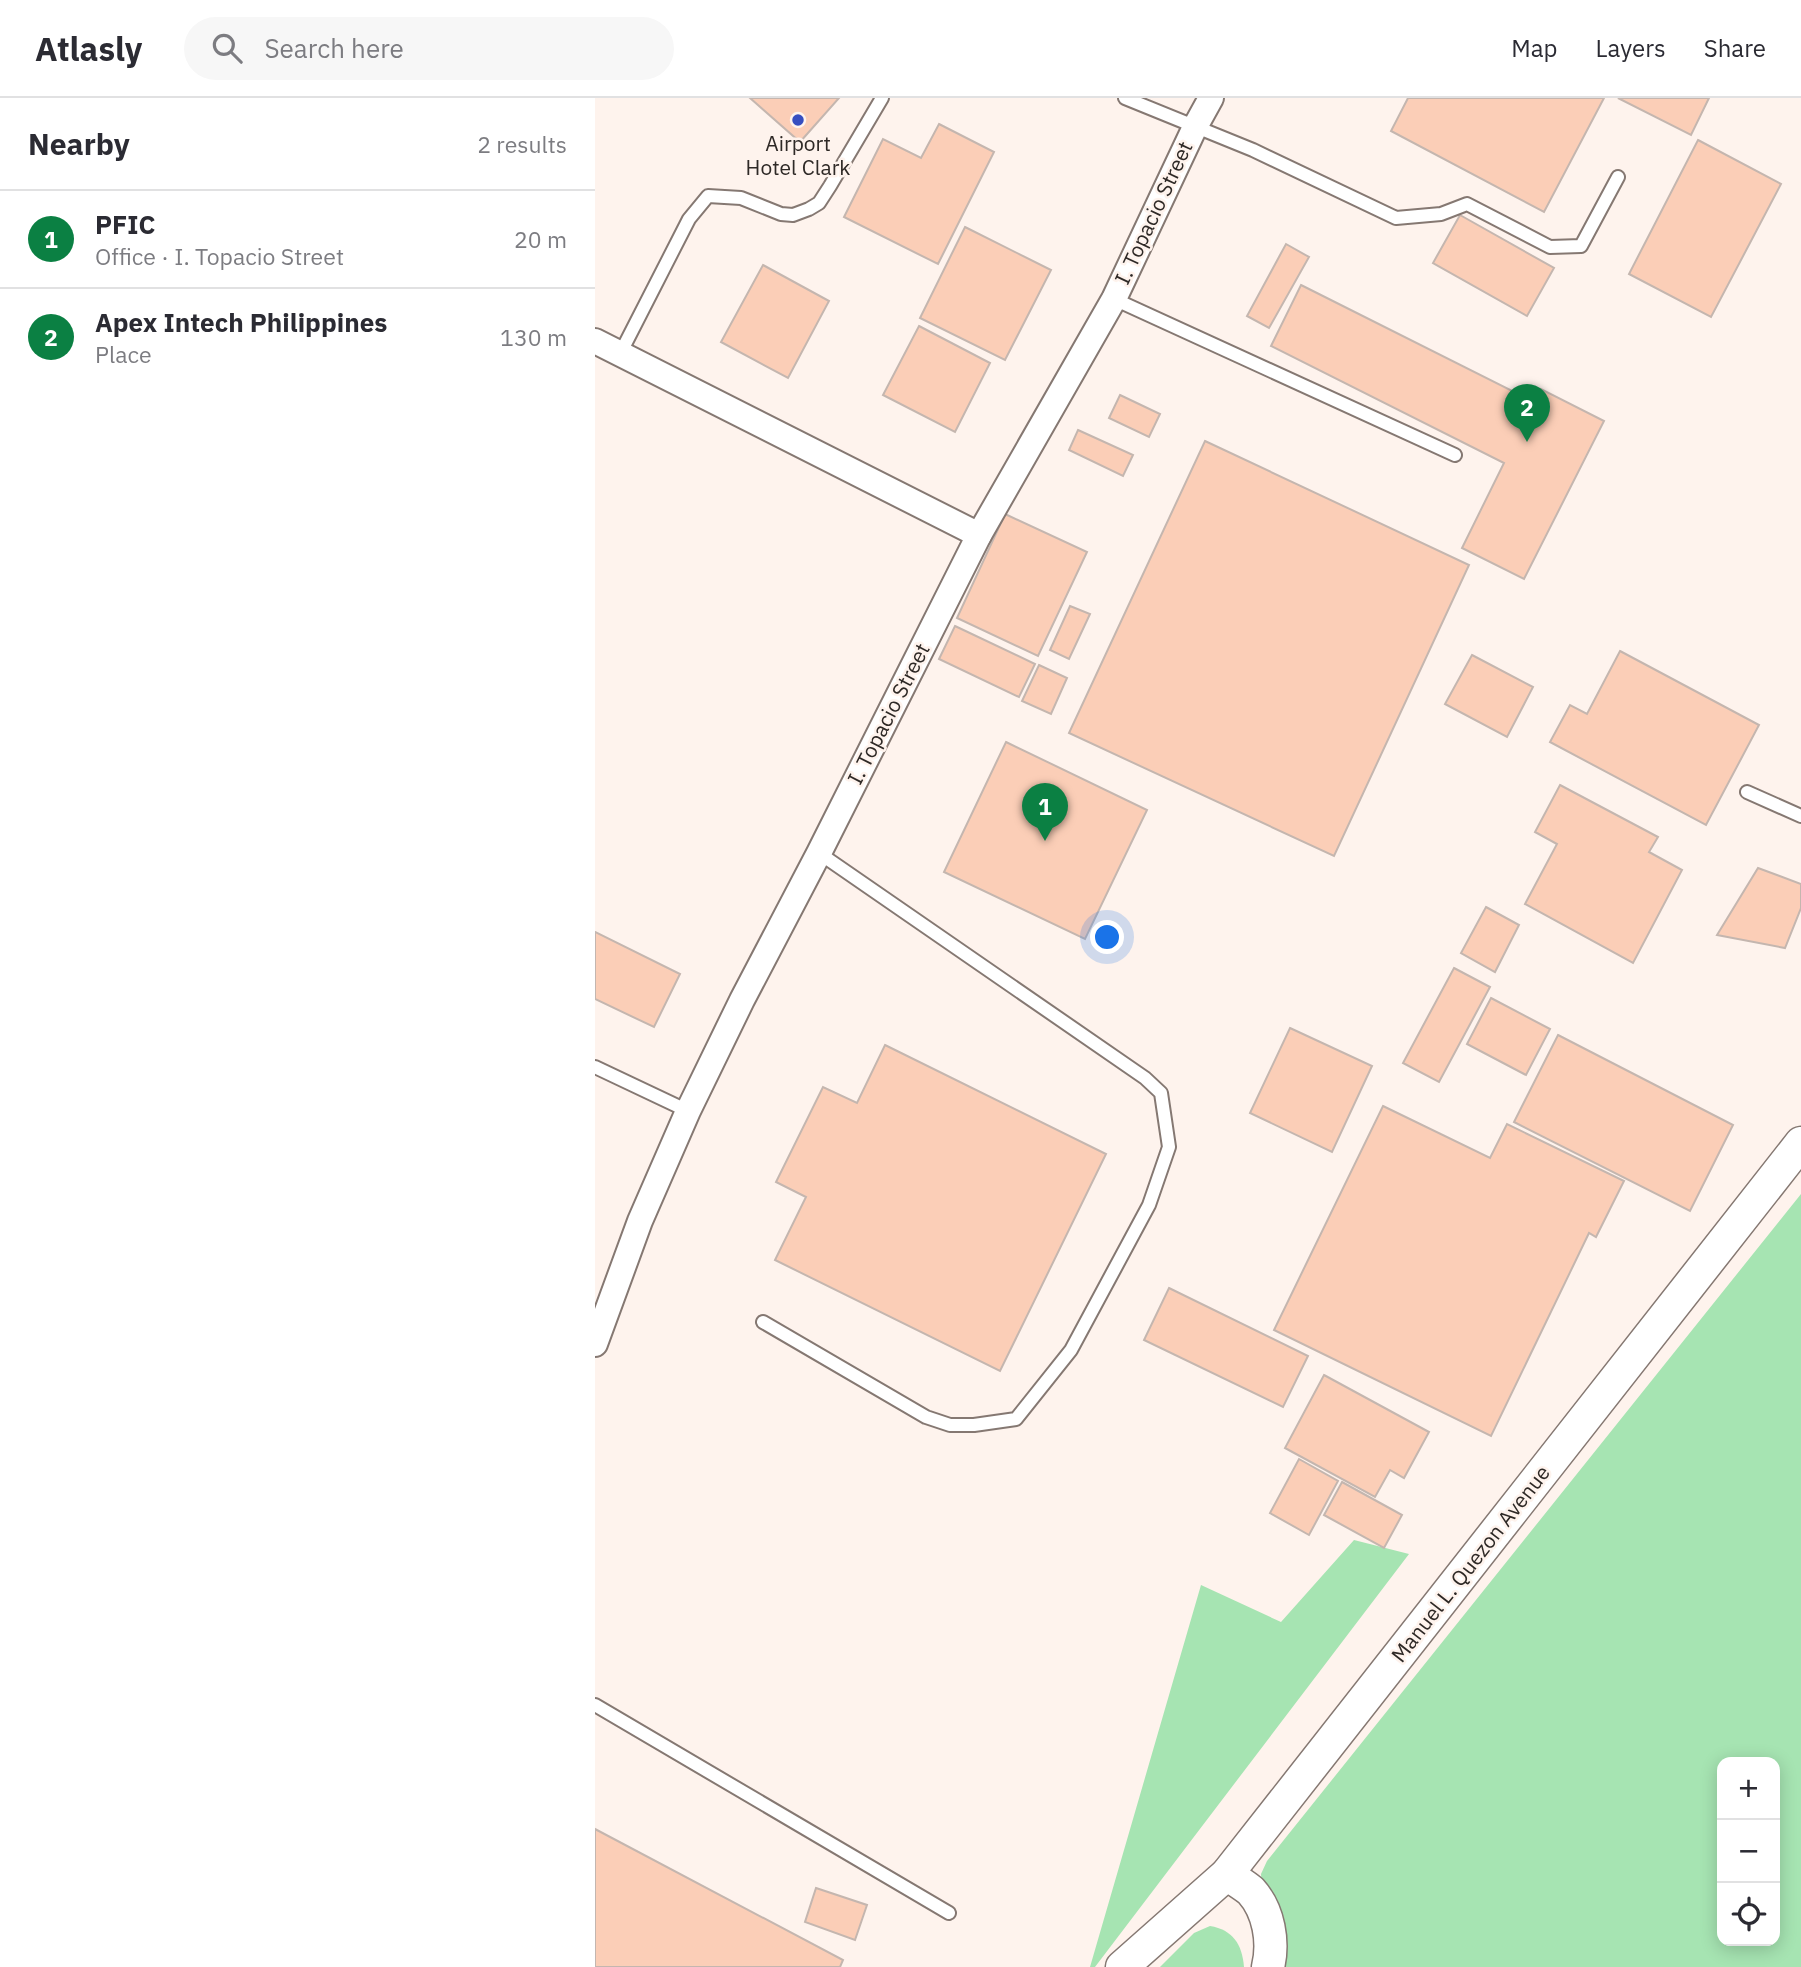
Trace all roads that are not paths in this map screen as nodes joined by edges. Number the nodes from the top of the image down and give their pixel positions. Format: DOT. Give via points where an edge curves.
graph roads {
  1 [pos="882,98"];
  2 [pos="1125,98"];
  3 [pos="1211,98"];
  4 [pos="1195,127"];
  5 [pos="1618,177"];
  6 [pos="1114,299"];
  7 [pos="595,341"];
  8 [pos="620,354"];
  9 [pos="1455,455"];
  10 [pos="979,535"];
  11 [pos="1747,792"];
  12 [pos="1801,816"];
  13 [pos="819,853"];
  14 [pos="595,1067"];
  15 [pos="688,1111"];
  16 [pos="1801,1143"];
  17 [pos="763,1322"];
  18 [pos="595,1344"];
  19 [pos="595,1705"];
  20 [pos="1227,1874"];
  21 [pos="949,1913"];
  22 [pos="1122,1967"];
  23 [pos="1268,1967"];
  1 -- 8 [label="lane" via="819,203 809,209 782,214 741,198 708,196 689,219"];
  2 -- 4 [label="lane"];
  3 -- 4 [label="street, I. Topacio Street"];
  4 -- 5 [label="lane" via="1397,218 1441,214 1467,204 1550,247 1581,246"];
  4 -- 6 [label="street, I. Topacio Street"];
  6 -- 9 [label="lane"];
  6 -- 10 [label="street, I. Topacio Street"];
  7 -- 8 [label="street"];
  8 -- 10 [label="street"];
  10 -- 13 [label="street, I. Topacio Street"];
  11 -- 12 [label="lane"];
  13 -- 15 [label="street, I. Topacio Street"];
  13 -- 17 [label="lane" via="1145,1078 1161,1093 1169,1147 1149,1205 1071,1350 1016,1419 950,1425 926,1417"];
  14 -- 15 [label="lane"];
  15 -- 18 [label="street, I. Topacio Street" via="640,1221"];
  16 -- 20 [label="street, Manuel L. Quezon Avenue"];
  19 -- 21 [label="lane"];
  20 -- 22 [label="street, Manuel L. Quezon Avenue"];
  20 -- 23 [label="street" via="1249,1890 1266,1919 1271,1936"];
}
